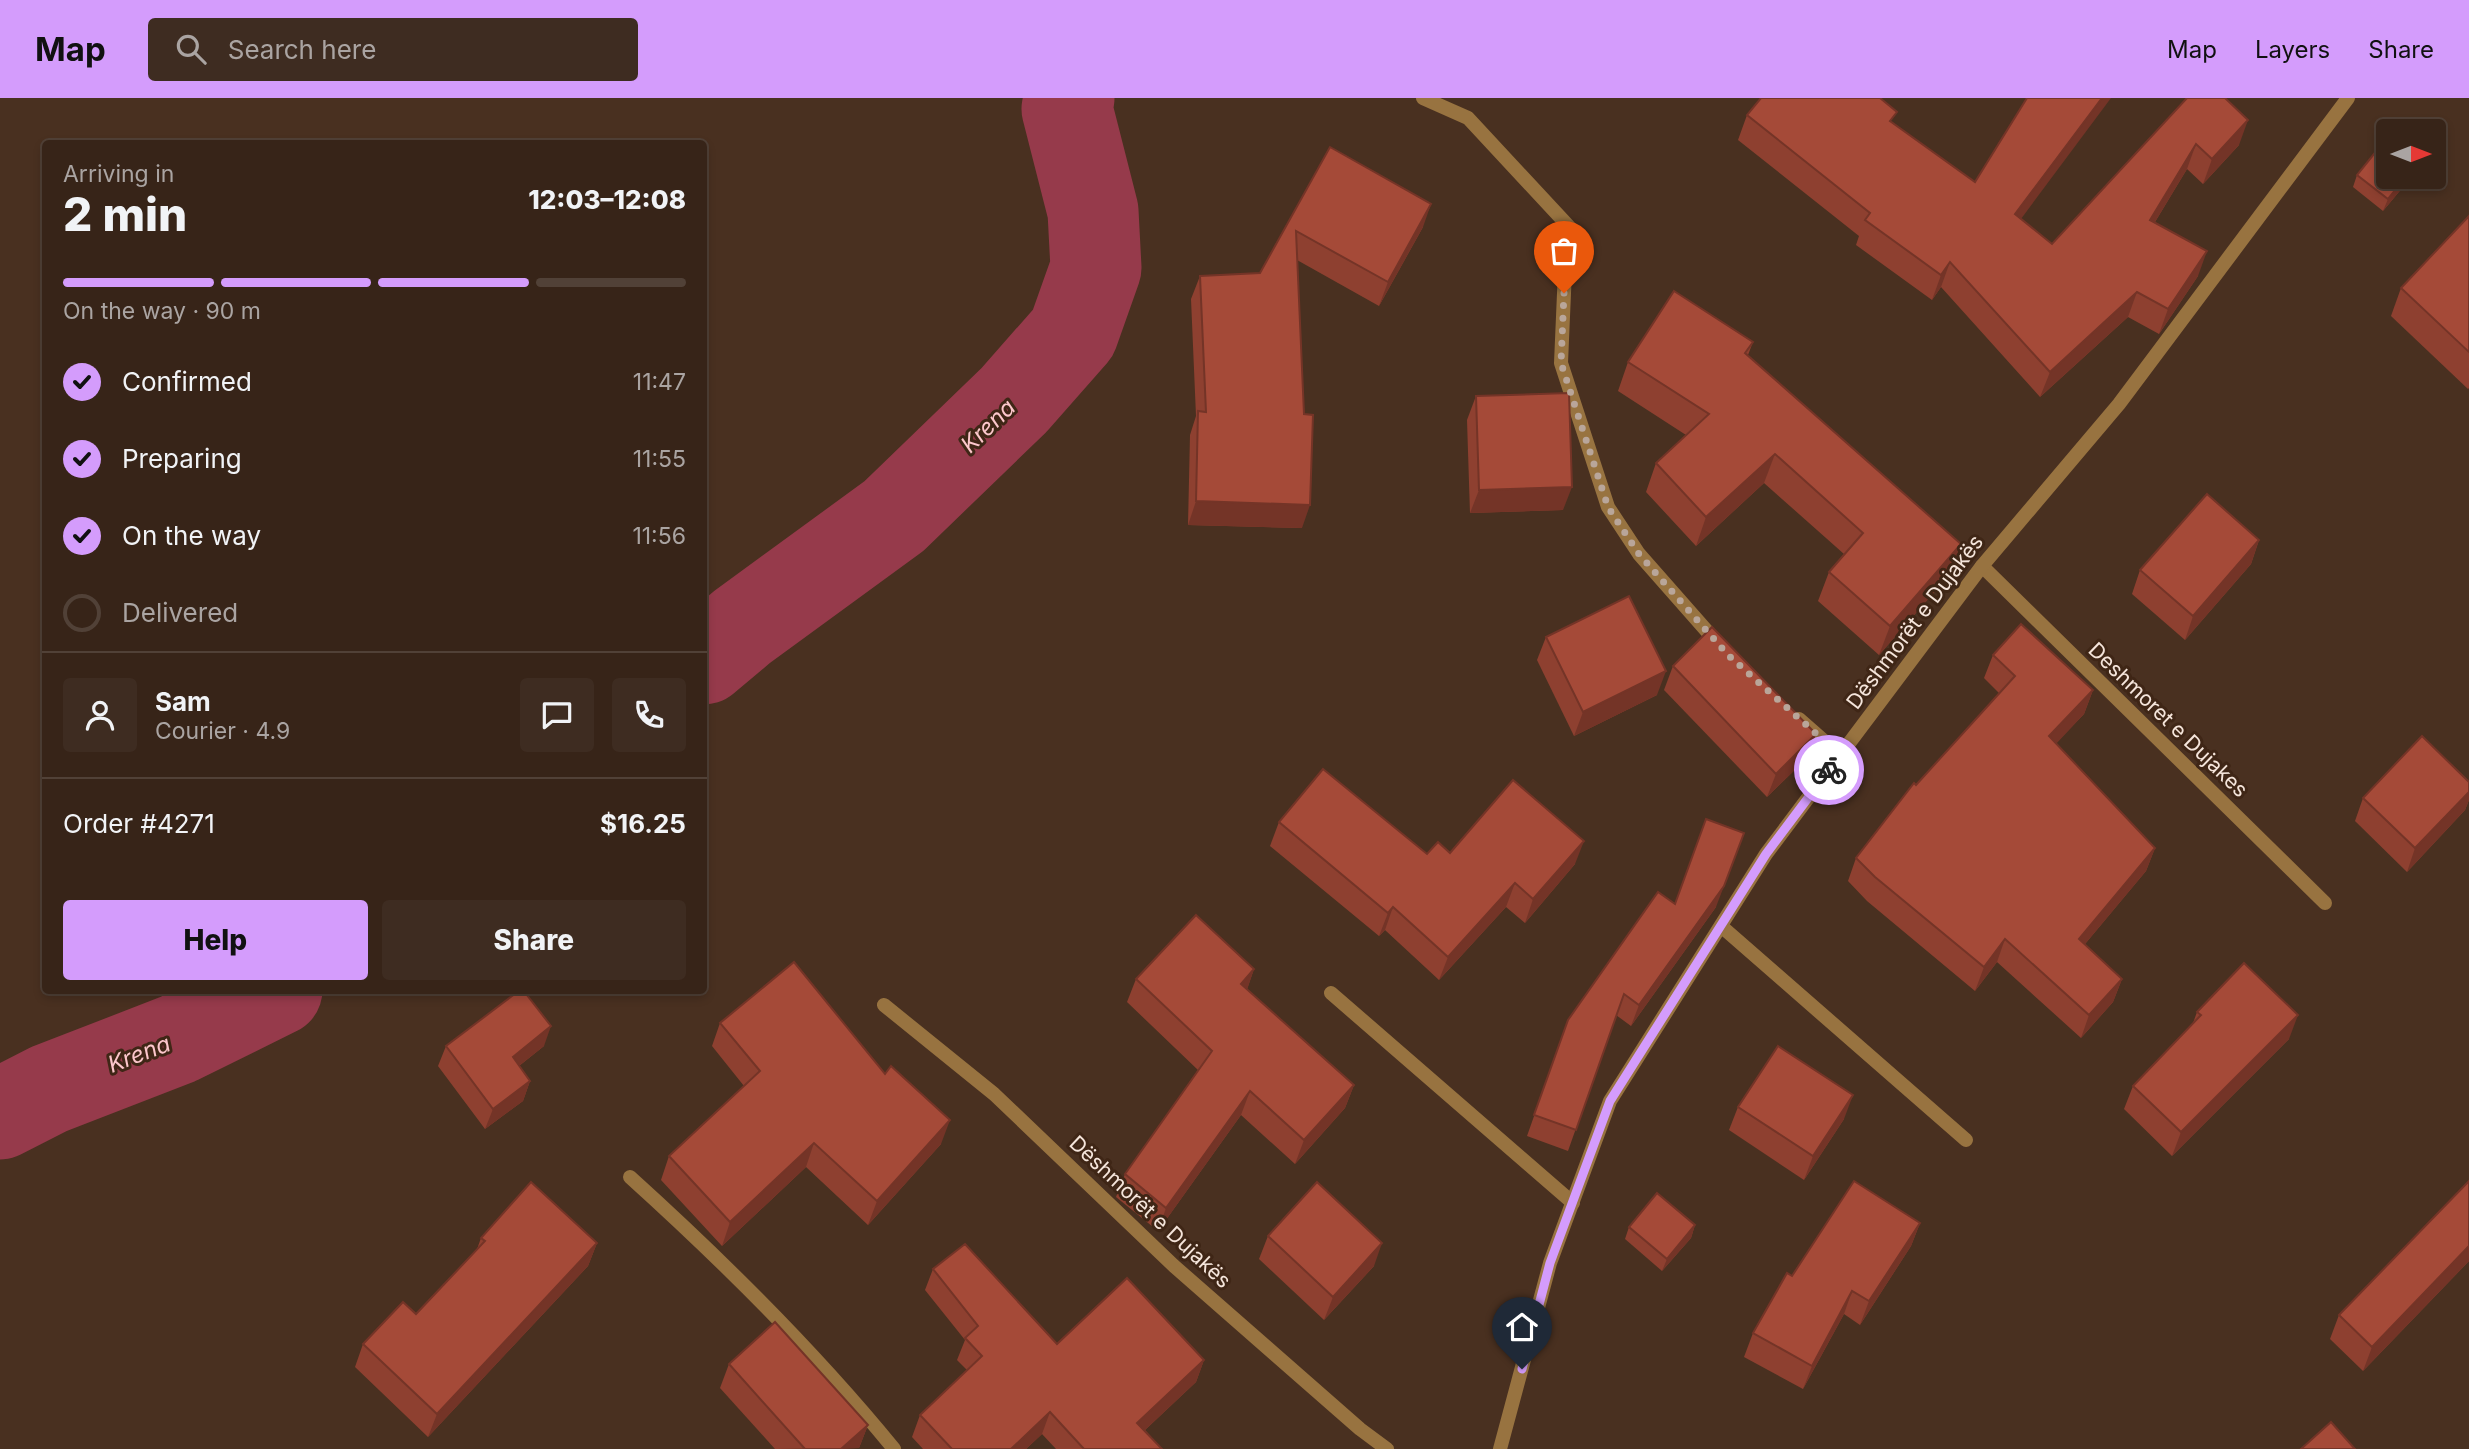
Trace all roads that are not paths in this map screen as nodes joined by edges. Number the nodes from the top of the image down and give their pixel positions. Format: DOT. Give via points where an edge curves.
graph roads {
  1 [pos="1423,98"];
  2 [pos="2348,98"];
  3 [pos="1982,566"];
  4 [pos="1728,655"];
  5 [pos="1789,710"];
  6 [pos="1840,755"];
  7 [pos="2325,903"];
  8 [pos="1721,926"];
  9 [pos="1331,993"];
  10 [pos="884,1005"];
  11 [pos="1966,1140"];
  12 [pos="629,1177"];
  13 [pos="1573,1203"];
  14 [pos="894,1449"];
  15 [pos="1387,1449"];
  16 [pos="1500,1449"];
  1 -- 4 [label="street" via="1468,118 1573,231 1565,270 1561,363 1608,507 1639,554"];
  2 -- 3 [label="street, Dëshmorët e Dujakës" via="2119,404"];
  3 -- 6 [label="street, Dëshmorët e Dujakës"];
  3 -- 7 [label="street, Deshmoret e Dujakes"];
  5 -- 6 [label="street"];
  6 -- 8 [label="street, Dëshmorët e Dujakës" via="1766,854"];
  8 -- 11 [label="street"];
  8 -- 13 [label="street, Dëshmorët e Dujakës" via="1610,1101"];
  9 -- 13 [label="street"];
  10 -- 15 [label="street, Dëshmorët e Dujakës" via="994,1094 1174,1266"];
  12 -- 14 [label="street" via="720,1258"];
  13 -- 16 [label="street, Dëshmorët e Dujakës" via="1550,1263"];
}
